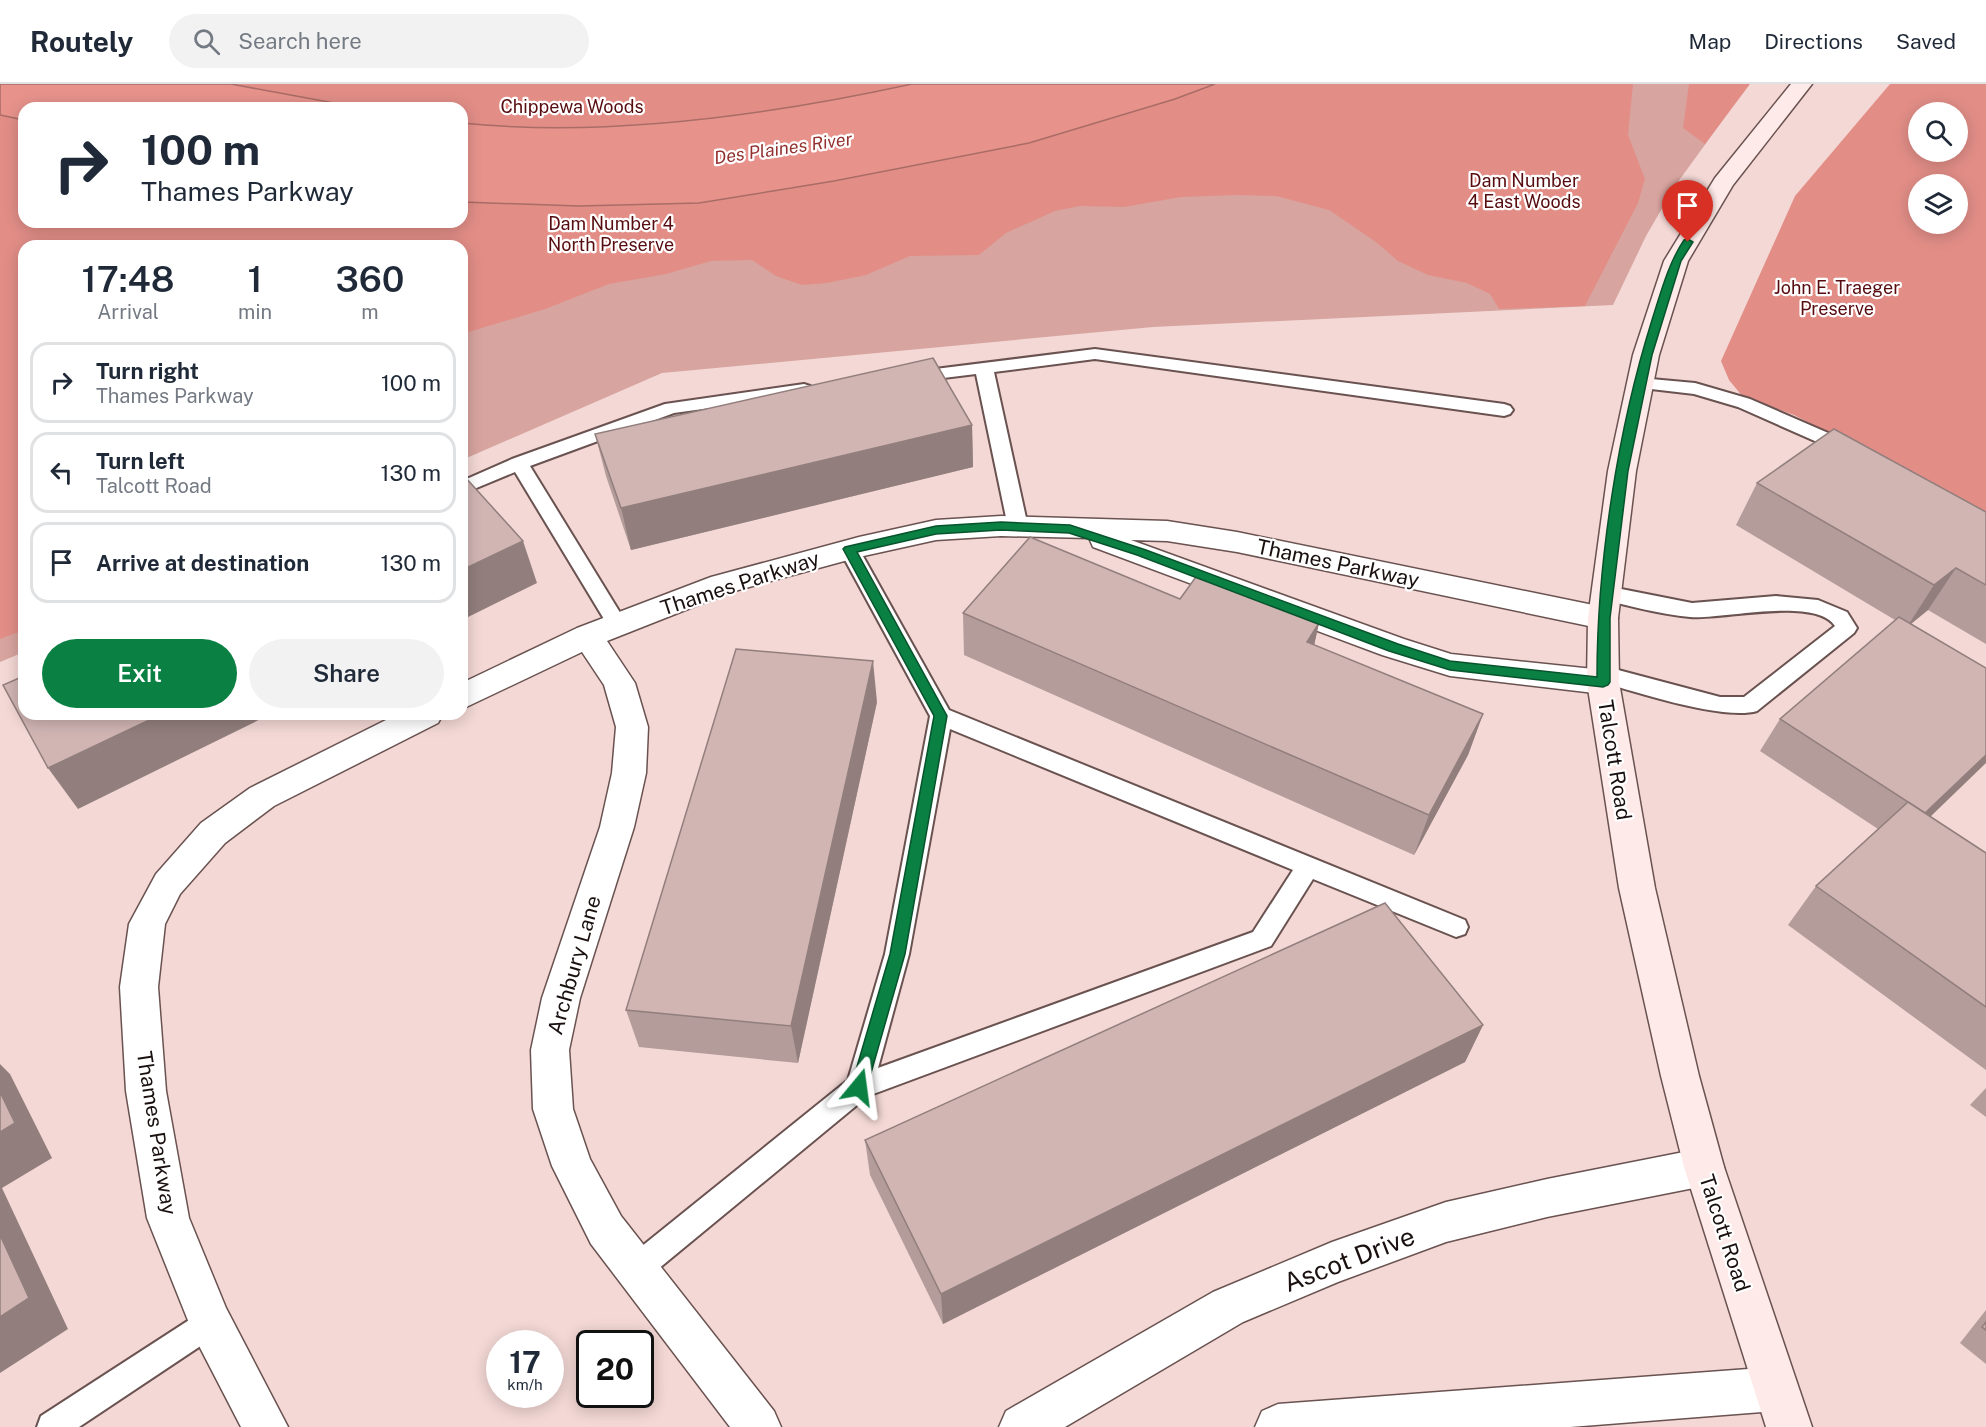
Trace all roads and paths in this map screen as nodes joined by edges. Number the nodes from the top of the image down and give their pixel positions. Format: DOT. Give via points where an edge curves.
graph roads {
  1 [pos="1802,84"];
  2 [pos="984,368"];
  3 [pos="892,379"];
  4 [pos="1640,383"];
  5 [pos="822,388"];
  6 [pos="1504,410"];
  7 [pos="1867,459"];
  8 [pos="519,463"];
  9 [pos="468,485"];
  10 [pos="1018,527"];
  11 [pos="1070,529"];
  12 [pos="849,549"];
  13 [pos="1605,605"];
  14 [pos="602,630"];
  15 [pos="1603,678"];
  16 [pos="468,694"];
  17 [pos="941,716"];
  18 [pos="415,720"];
  19 [pos="1308,867"];
  20 [pos="1455,927"];
  21 [pos="859,1087"];
  22 [pos="1704,1167"];
  23 [pos="636,1269"];
  24 [pos="210,1323"];
  25 [pos="1782,1408"];
  26 [pos="52,1427"];
  27 [pos="265,1427"];
  28 [pos="758,1427"];
  29 [pos="1022,1427"];
  30 [pos="1278,1427"];
  1 -- 4 [label="main road, Talcott Road" via="1723,183 1676,261"];
  2 -- 3 [label="lane"];
  2 -- 6 [label="lane" via="1095,354"];
  2 -- 10 [label="lane"];
  4 -- 7 [label="lane" via="1695,389 1744,403"];
  4 -- 13 [label="main road, Talcott Road" via="1622,471"];
  5 -- 8 [label="lane" via="671,408"];
  8 -- 9 [label="lane"];
  8 -- 14 [label="lane"];
  10 -- 11 [label="street, Thames Parkway"];
  10 -- 12 [label="street, Thames Parkway" via="936,530"];
  11 -- 13 [label="street, Thames Parkway" via="1167,531"];
  11 -- 15 [label="street, Thames Parkway" via="1450,665"];
  12 -- 14 [label="street, Thames Parkway" via="722,584"];
  12 -- 17 [label="lane"];
  13 -- 15 [label="main road, Talcott Road"];
  13 -- 15 [label="lane" via="1692,610 1776,603 1818,608 1840,617 1847,628 1749,705 1720,705"];
  14 -- 16 [label="street, Thames Parkway"];
  14 -- 23 [label="street, Archbury Lane" via="632,727 630,761 617,827 561,998 550,1050 553,1108 572,1166 606,1230"];
  15 -- 22 [label="main road, Talcott Road" via="1637,888"];
  17 -- 19 [label="lane"];
  17 -- 21 [label="lane" via="897,954"];
  18 -- 24 [label="street, Thames Parkway" via="262,797 213,833 168,884 147,924 139,987 146,1091 168,1218"];
  19 -- 20 [label="lane"];
  19 -- 21 [label="lane" via="1262,939"];
  21 -- 23 [label="lane"];
  22 -- 25 [label="main road, Talcott Road"];
  22 -- 29 [label="street, Ascot Drive" via="1446,1222 1332,1263 1228,1307"];
  23 -- 28 [label="street, Archbury Lane"];
  24 -- 26 [label="lane"];
  24 -- 27 [label="street, Thames Parkway"];
  25 -- 30 [label="street"];
}
